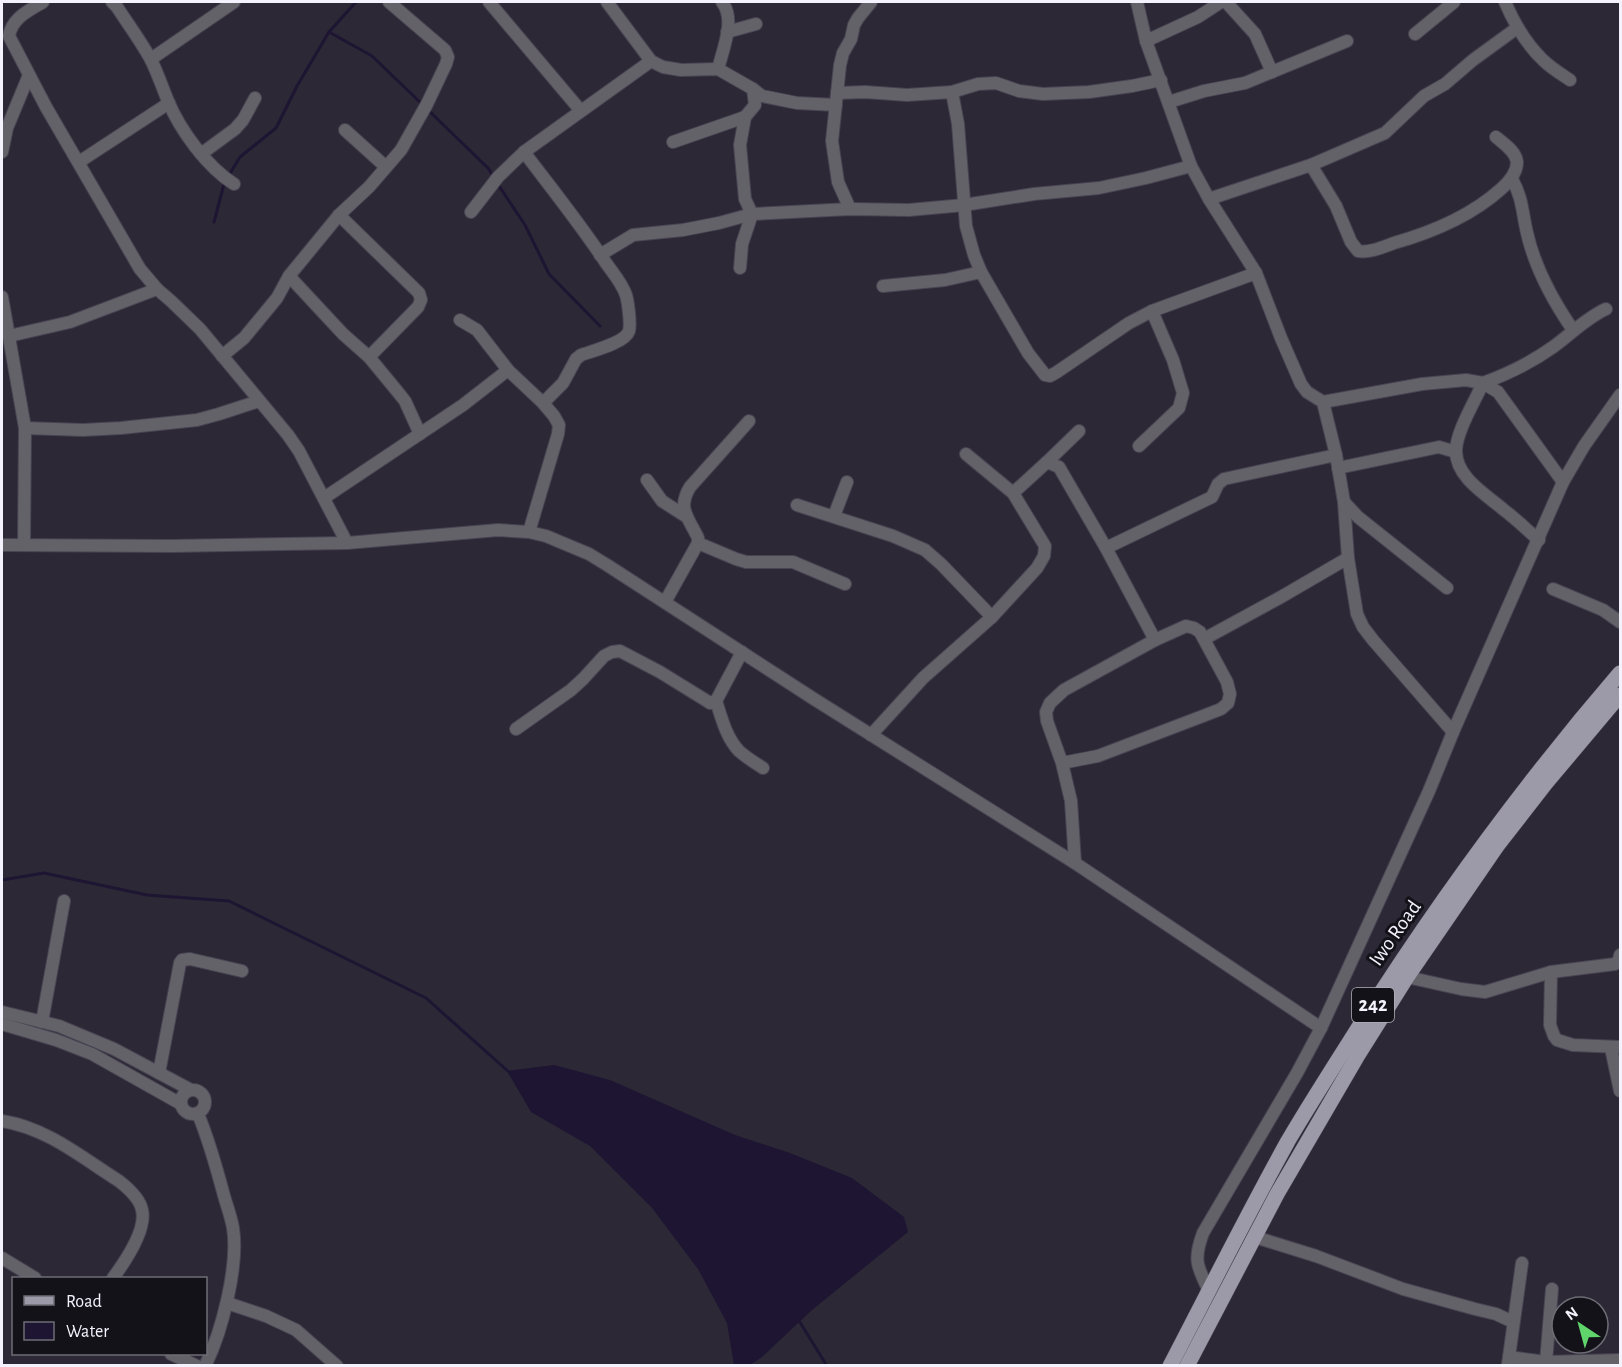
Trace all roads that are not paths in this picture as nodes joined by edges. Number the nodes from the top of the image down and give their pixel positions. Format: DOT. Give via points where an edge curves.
graph roads {
  1 [pos="43,2"];
  2 [pos="112,2"];
  3 [pos="234,2"];
  4 [pos="389,2"];
  5 [pos="489,2"];
  6 [pos="607,2"];
  7 [pos="722,2"];
  8 [pos="871,2"];
  9 [pos="1137,2"];
  10 [pos="1221,2"];
  11 [pos="1226,2"];
  12 [pos="1454,2"];
  13 [pos="1505,2"];
  14 [pos="756,24"];
  15 [pos="1517,28"];
  16 [pos="728,32"];
  17 [pos="1415,34"];
  18 [pos="1146,41"];
  19 [pos="1347,41"];
  20 [pos="151,59"];
  21 [pos="651,61"];
  22 [pos="718,69"];
  23 [pos="1272,72"];
  24 [pos="29,75"];
  25 [pos="1161,80"];
  26 [pos="1570,80"];
  27 [pos="952,92"];
  28 [pos="757,97"];
  29 [pos="255,98"];
  30 [pos="837,99"];
  31 [pos="1168,102"];
  32 [pos="169,104"];
  33 [pos="581,111"];
  34 [pos="745,117"];
  35 [pos="345,130"];
  36 [pos="1496,137"];
  37 [pos="673,142"];
  38 [pos="2,152"];
  39 [pos="524,152"];
  40 [pos="201,154"];
  41 [pos="79,162"];
  42 [pos="1311,165"];
  43 [pos="1191,166"];
  44 [pos="386,167"];
  45 [pos="1512,179"];
  46 [pos="234,184"];
  47 [pos="1209,199"];
  48 [pos="963,205"];
  49 [pos="850,209"];
  50 [pos="471,212"];
  51 [pos="752,214"];
  52 [pos="339,215"];
  53 [pos="600,255"];
  54 [pos="740,268"];
  55 [pos="981,272"];
  56 [pos="1256,273"];
  57 [pos="289,276"];
  58 [pos="883,286"];
  59 [pos="157,290"];
  60 [pos="2,297"];
  61 [pos="1606,309"];
  62 [pos="1152,311"];
  63 [pos="460,321"];
  64 [pos="1573,330"];
  65 [pos="9,336"];
  66 [pos="222,356"];
  67 [pos="369,357"];
  68 [pos="508,370"];
  69 [pos="1484,383"];
  70 [pos="1620,395"];
  71 [pos="259,401"];
  72 [pos="1323,402"];
  73 [pos="543,403"];
  74 [pos="749,421"];
  75 [pos="25,428"];
  76 [pos="1079,431"];
  77 [pos="420,434"];
  78 [pos="1139,446"];
  79 [pos="1456,452"];
  80 [pos="966,454"];
  81 [pos="1337,461"];
  82 [pos="1047,462"];
  83 [pos="646,480"];
  84 [pos="847,482"];
  85 [pos="1563,483"];
  86 [pos="1013,493"];
  87 [pos="324,498"];
  88 [pos="1344,502"];
  89 [pos="797,505"];
  90 [pos="834,516"];
  91 [pos="688,518"];
  92 [pos="529,532"];
  93 [pos="1539,540"];
  94 [pos="347,543"];
  95 [pos="698,543"];
  96 [pos="2,545"];
  97 [pos="24,545"];
  98 [pos="1106,548"];
  99 [pos="1348,558"];
  100 [pos="845,584"];
  101 [pos="1447,588"];
  102 [pos="1552,589"];
  103 [pos="664,602"];
  104 [pos="992,617"];
  105 [pos="1620,622"];
  106 [pos="1204,639"];
  107 [pos="1155,640"];
  108 [pos="742,652"];
  109 [pos="1620,673"];
  110 [pos="1620,695"];
  111 [pos="716,701"];
  112 [pos="516,729"];
  113 [pos="1453,732"];
  114 [pos="871,735"];
  115 [pos="1062,763"];
  116 [pos="763,768"];
  117 [pos="1075,863"];
  118 [pos="63,901"];
  119 [pos="1620,955"];
  120 [pos="243,971"];
  121 [pos="1551,972"];
  122 [pos="1407,977"];
  123 [pos="2,1012"];
  124 [pos="42,1022"];
  125 [pos="2,1024"];
  126 [pos="1321,1028"];
  127 [pos="1616,1047"];
  128 [pos="159,1073"];
  129 [pos="191,1090"];
  130 [pos="1620,1091"];
  131 [pos="181,1104"];
  132 [pos="198,1114"];
  133 [pos="2,1121"];
  134 [pos="1255,1237"];
  135 [pos="2,1258"];
  136 [pos="1522,1263"];
  137 [pos="33,1277"];
  138 [pos="114,1277"];
  139 [pos="1552,1289"];
  140 [pos="1209,1291"];
  141 [pos="227,1303"];
  142 [pos="1513,1322"];
  143 [pos="175,1355"];
  144 [pos="1620,1360"];
  145 [pos="1509,1361"];
  146 [pos="1546,1362"];
  147 [pos="197,1365"];
  148 [pos="205,1365"];
  149 [pos="337,1365"];
  150 [pos="1170,1365"];
  151 [pos="1187,1365"];
  1 -- 24 [label="street" via="18,17 10,28 9,36"];
  2 -- 20 [label="street"];
  3 -- 20 [label="street"];
  4 -- 44 [label="street" via="445,50 448,57 401,150"];
  5 -- 33 [label="street"];
  6 -- 21 [label="street"];
  7 -- 16 [label="street" via="728,14"];
  8 -- 30 [label="street" via="854,25 843,53"];
  9 -- 18 [label="street"];
  10 -- 18 [label="street"];
  11 -- 23 [label="street" via="1255,34"];
  12 -- 17 [label="street"];
  13 -- 15 [label="street"];
  14 -- 16 [label="street"];
  15 -- 26 [label="street" via="1543,60"];
  15 -- 42 [label="street" via="1424,96 1385,133"];
  16 -- 22 [label="street"];
  18 -- 25 [label="street"];
  19 -- 23 [label="street"];
  20 -- 32 [label="street"];
  21 -- 22 [label="street" via="663,68"];
  21 -- 33 [label="street"];
  22 -- 28 [label="street"];
  23 -- 31 [label="street"];
  24 -- 38 [label="street" via="7,128"];
  24 -- 41 [label="street"];
  25 -- 27 [label="street" via="1089,92 1043,94 996,83"];
  25 -- 31 [label="street"];
  27 -- 30 [label="street" via="865,92"];
  27 -- 48 [label="street"];
  28 -- 30 [label="street" via="797,103"];
  28 -- 34 [label="street"];
  29 -- 40 [label="street" via="235,129"];
  30 -- 49 [label="street" via="834,159 838,183"];
  31 -- 43 [label="street"];
  32 -- 40 [label="street"];
  32 -- 41 [label="street"];
  33 -- 39 [label="street"];
  34 -- 37 [label="street"];
  34 -- 51 [label="street" via="740,145 745,199"];
  35 -- 44 [label="street"];
  36 -- 45 [label="street" via="1513,152 1516,162"];
  39 -- 50 [label="street"];
  39 -- 53 [label="street"];
  40 -- 46 [label="street"];
  41 -- 59 [label="street" via="140,269"];
  42 -- 45 [label="street" via="1336,206 1350,242 1361,252 1450,224 1485,203"];
  42 -- 47 [label="street"];
  43 -- 47 [label="street"];
  43 -- 48 [label="street" via="1099,188"];
  44 -- 52 [label="street"];
  45 -- 64 [label="street" via="1540,272"];
  47 -- 56 [label="street"];
  48 -- 49 [label="street" via="909,210"];
  48 -- 55 [label="street"];
  49 -- 51 [label="street"];
  51 -- 53 [label="street" via="683,230 633,235"];
  51 -- 54 [label="street" via="742,244"];
  52 -- 57 [label="street"];
  52 -- 67 [label="street" via="419,293 421,300"];
  53 -- 73 [label="street" via="626,294 629,331 618,342 580,355 563,383"];
  55 -- 58 [label="street"];
  55 -- 62 [label="street" via="1028,353 1047,376"];
  56 -- 62 [label="street"];
  56 -- 72 [label="street" via="1301,384"];
  57 -- 66 [label="street" via="277,298 244,338"];
  57 -- 67 [label="street"];
  59 -- 65 [label="street" via="70,322"];
  59 -- 66 [label="street" via="200,329"];
  60 -- 65 [label="street"];
  61 -- 64 [label="street"];
  62 -- 78 [label="street" via="1183,393 1179,408"];
  63 -- 68 [label="street" via="477,330"];
  64 -- 69 [label="street" via="1539,357"];
  65 -- 75 [label="street"];
  66 -- 71 [label="street"];
  67 -- 77 [label="street" via="405,401"];
  68 -- 73 [label="street"];
  68 -- 77 [label="street"];
  69 -- 72 [label="street" via="1422,384"];
  69 -- 79 [label="street" via="1460,433"];
  69 -- 85 [label="street" via="1498,392"];
  70 -- 85 [label="street"];
  71 -- 75 [label="street" via="197,420 83,430"];
  71 -- 87 [label="street" via="299,451"];
  72 -- 81 [label="street"];
  73 -- 92 [label="street" via="559,425"];
  74 -- 91 [label="street" via="690,487 683,507"];
  75 -- 97 [label="street"];
  76 -- 82 [label="street"];
  77 -- 87 [label="street"];
  79 -- 81 [label="street" via="1439,447"];
  79 -- 93 [label="street" via="1466,477"];
  80 -- 86 [label="street"];
  81 -- 88 [label="street"];
  81 -- 98 [label="street" via="1224,479 1212,497"];
  82 -- 86 [label="street"];
  82 -- 98 [label="street" via="1059,467"];
  83 -- 91 [label="street" via="663,501"];
  84 -- 90 [label="street"];
  85 -- 93 [label="street"];
  86 -- 104 [label="street" via="1045,546 1044,556"];
  87 -- 94 [label="street"];
  88 -- 99 [label="street"];
  88 -- 101 [label="street"];
  89 -- 90 [label="street"];
  90 -- 104 [label="street" via="925,550"];
  91 -- 95 [label="street"];
  92 -- 94 [label="street" via="498,530"];
  92 -- 103 [label="street" via="589,555"];
  93 -- 113 [label="street"];
  94 -- 97 [label="street"];
  95 -- 100 [label="street" via="746,562 793,562"];
  95 -- 103 [label="street"];
  96 -- 97 [label="street"];
  98 -- 107 [label="street"];
  99 -- 106 [label="street"];
  99 -- 113 [label="street" via="1357,614 1363,627"];
  102 -- 105 [label="street" via="1603,610"];
  103 -- 108 [label="street"];
  104 -- 114 [label="street" via="923,678"];
  106 -- 107 [label="street" via="1200,632 1186,626"];
  106 -- 115 [label="street" via="1227,682 1228,703 1098,756"];
  107 -- 115 [label="street" via="1064,690 1050,703 1047,721"];
  108 -- 111 [label="street"];
  108 -- 114 [label="street"];
  109 -- 140 [label="main road, Iwo Road / 242" via="1492,833 1382,989 1289,1140"];
  110 -- 122 [label="main road, Iwo Road" via="1497,846"];
  111 -- 112 [label="street" via="710,703 620,651 612,652 571,690"];
  111 -- 116 [label="street" via="731,742"];
  113 -- 126 [label="street"];
  114 -- 117 [label="street"];
  115 -- 117 [label="street" via="1071,801"];
  117 -- 126 [label="street"];
  118 -- 124 [label="street"];
  119 -- 121 [label="street" via="1612,964"];
  120 -- 128 [label="street" via="182,960"];
  121 -- 122 [label="street" via="1485,992"];
  121 -- 127 [label="street" via="1550,1025 1557,1040 1573,1045"];
  122 -- 134 [label="main road, Iwo Road" via="1305,1145"];
  123 -- 124 [label="street"];
  124 -- 128 [label="street" via="114,1049"];
  125 -- 131 [label="street" via="92,1054"];
  126 -- 140 [label="street" via="1203,1233 1196,1258"];
  127 -- 130 [label="street"];
  128 -- 129 [label="street"];
  129 -- 131 [label="street" via="184,1093"];
  129 -- 132 [label="street" via="204,1095 206,1102"];
  131 -- 132 [label="street" via="185,1112"];
  132 -- 141 [label="street" via="233,1228"];
  133 -- 138 [label="street" via="54,1138 119,1181 142,1207 143,1220 134,1245"];
  134 -- 142 [label="street"];
  134 -- 151 [label="main road, Iwo Road"];
  135 -- 137 [label="street"];
  136 -- 142 [label="street"];
  139 -- 146 [label="street"];
  140 -- 150 [label="main road, Iwo Road / 242"];
  141 -- 148 [label="street"];
  141 -- 149 [label="street" via="296,1330"];
  142 -- 145 [label="street"];
  143 -- 147 [label="street"];
  144 -- 146 [label="street"];
  145 -- 146 [label="street"];
}
